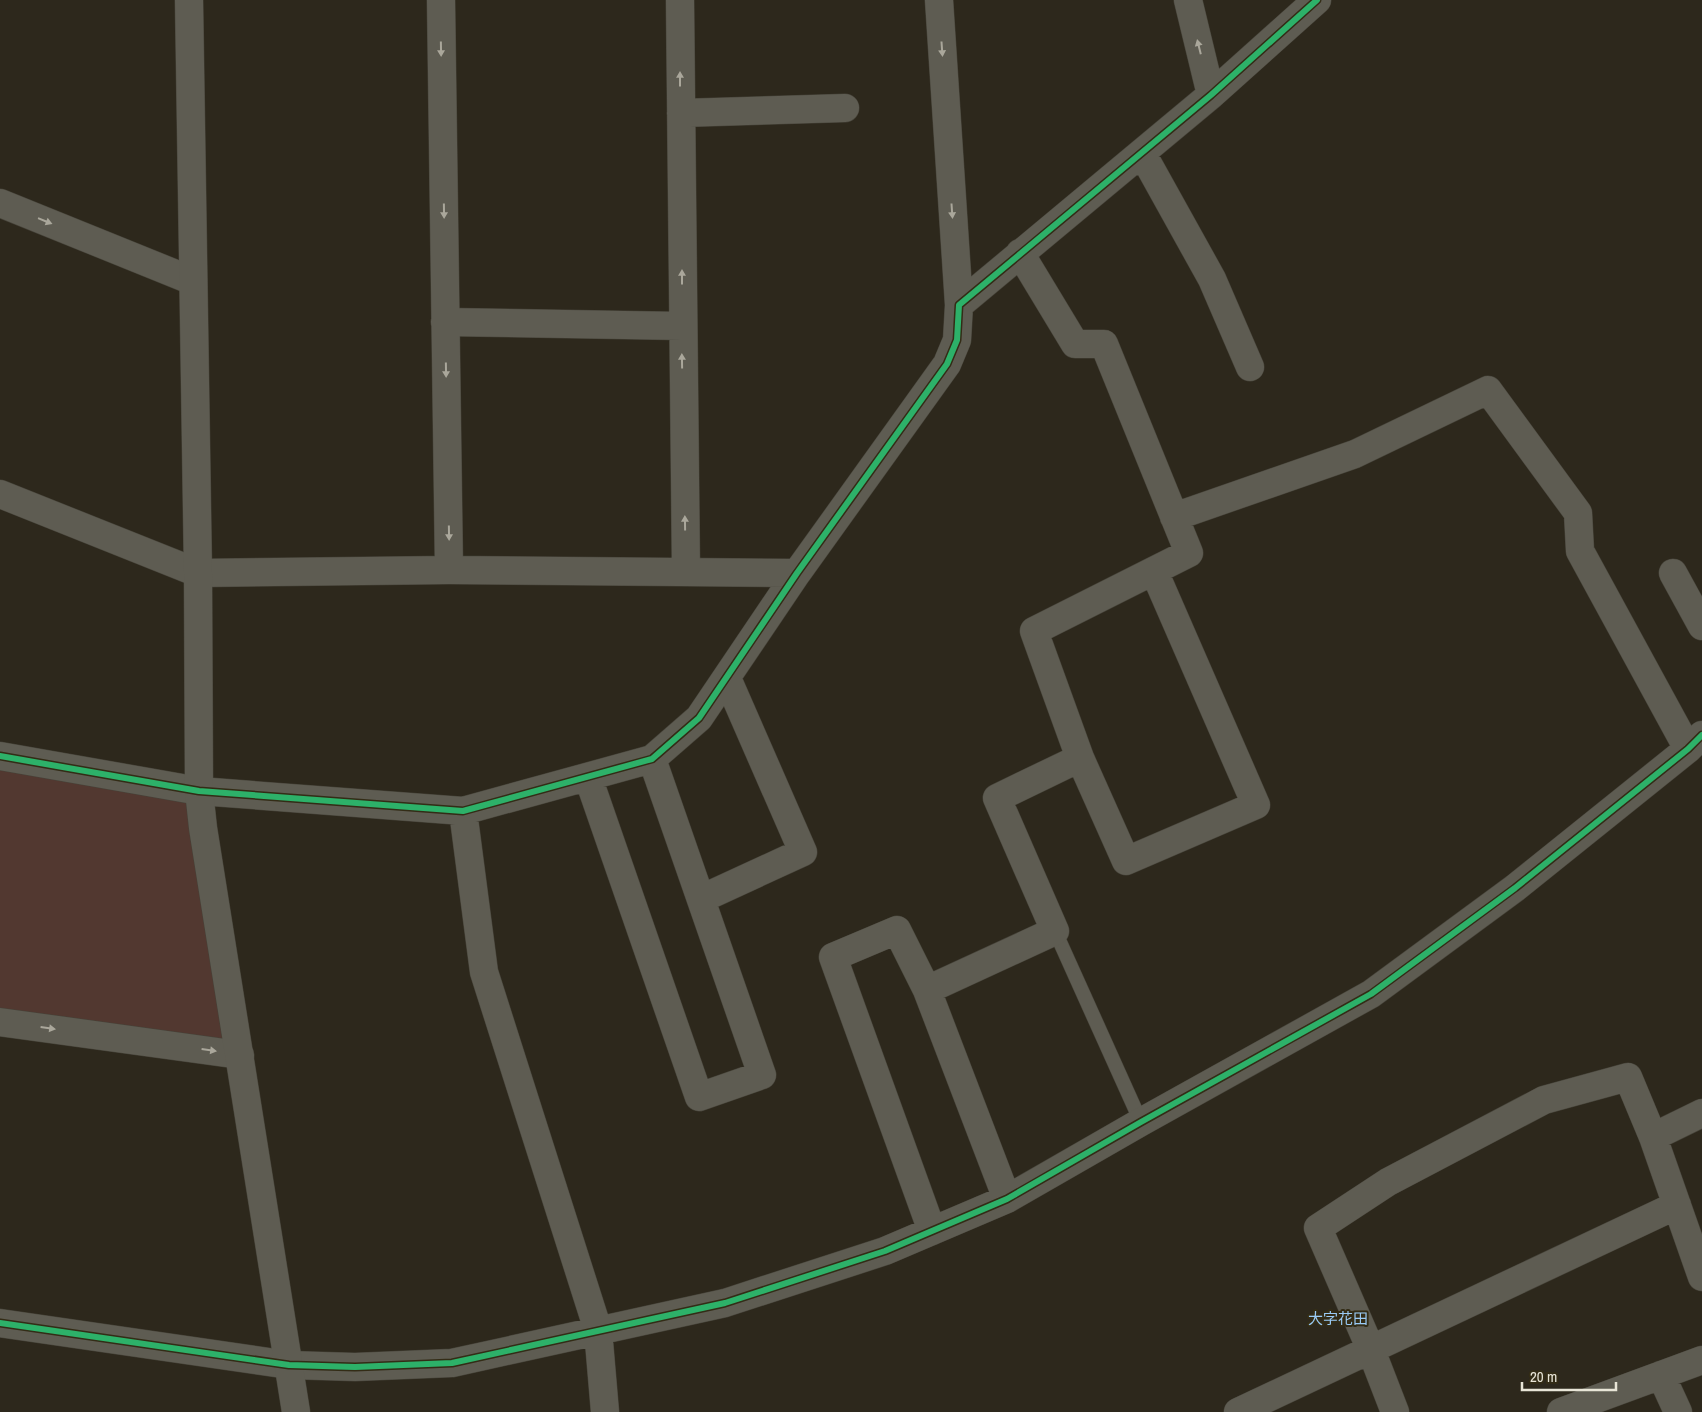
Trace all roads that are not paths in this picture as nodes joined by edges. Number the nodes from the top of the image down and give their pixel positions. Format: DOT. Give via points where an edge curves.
graph roads {
  1 [pos="189,0"];
  2 [pos="441,0"];
  3 [pos="680,0"];
  4 [pos="939,0"];
  5 [pos="1188,0"];
  6 [pos="1317,0"];
  7 [pos="1211,95"];
  8 [pos="844,108"];
  9 [pos="681,113"];
  10 [pos="1142,153"];
  11 [pos="0,203"];
  12 [pos="1020,253"];
  13 [pos="193,281"];
  14 [pos="959,306"];
  15 [pos="445,322"];
  16 [pos="682,326"];
  17 [pos="1250,367"];
  18 [pos="0,494"];
  19 [pos="1174,516"];
  20 [pos="449,570"];
  21 [pos="1154,571"];
  22 [pos="686,572"];
  23 [pos="198,573"];
  24 [pos="797,573"];
  25 [pos="1673,573"];
  26 [pos="1702,626"];
  27 [pos="728,678"];
  28 [pos="1698,742"];
  29 [pos="0,756"];
  30 [pos="1080,758"];
  31 [pos="652,759"];
  32 [pos="588,777"];
  33 [pos="199,791"];
  34 [pos="463,811"];
  35 [pos="701,899"];
  36 [pos="1055,930"];
  37 [pos="927,990"];
  38 [pos="0,1022"];
  39 [pos="240,1055"];
  40 [pos="1702,1114"];
  41 [pos="1141,1122"];
  42 [pos="1654,1137"];
  43 [pos="1007,1199"];
  44 [pos="1677,1205"];
  45 [pos="932,1231"];
  46 [pos="1702,1277"];
  47 [pos="0,1323"];
  48 [pos="598,1330"];
  49 [pos="1371,1350"];
  50 [pos="1702,1360"];
  51 [pos="289,1365"];
  52 [pos="1661,1375"];
  53 [pos="296,1412"];
  54 [pos="605,1412"];
  55 [pos="1238,1412"];
  56 [pos="1395,1412"];
  57 [pos="1561,1412"];
  58 [pos="1678,1412"];
  1 -- 13 [label="street"];
  2 -- 15 [label="street, one-way"];
  9 -- 3 [label="street, one-way"];
  4 -- 14 [label="street, one-way"];
  7 -- 5 [label="street, one-way"];
  6 -- 7 [label="street"];
  7 -- 10 [label="street"];
  8 -- 9 [label="street"];
  16 -- 9 [label="street, one-way"];
  10 -- 12 [label="street"];
  10 -- 17 [label="street" via="1212,279"];
  11 -- 13 [label="street, one-way"];
  12 -- 14 [label="street"];
  12 -- 19 [label="street" via="1076,344 1104,344"];
  13 -- 23 [label="street"];
  14 -- 24 [label="street" via="957,340 947,364"];
  15 -- 16 [label="street"];
  15 -- 20 [label="street, one-way"];
  22 -- 16 [label="street, one-way"];
  18 -- 23 [label="street"];
  19 -- 21 [label="street" via="1189,553"];
  19 -- 28 [label="street" via="1355,454 1488,390 1578,513 1580,551"];
  20 -- 22 [label="street"];
  20 -- 23 [label="street"];
  21 -- 30 [label="street" via="1034,630"];
  21 -- 30 [label="street" via="1256,805 1126,861"];
  22 -- 24 [label="street"];
  23 -- 33 [label="street"];
  24 -- 27 [label="street"];
  25 -- 26 [label="street"];
  27 -- 31 [label="street" via="699,718"];
  27 -- 35 [label="street" via="804,852"];
  28 -- 41 [label="street" via="1515,888 1371,994"];
  29 -- 33 [label="street"];
  30 -- 36 [label="street" via="997,798"];
  31 -- 32 [label="street"];
  31 -- 35 [label="street"];
  32 -- 34 [label="street"];
  32 -- 35 [label="street" via="698,1097 762,1075"];
  33 -- 34 [label="street"];
  33 -- 39 [label="street"];
  34 -- 48 [label="street" via="484,972"];
  36 -- 37 [label="street"];
  36 -- 41 [label="lane"];
  37 -- 43 [label="street"];
  37 -- 45 [label="street" via="897,930 833,957"];
  38 -- 39 [label="street, one-way"];
  39 -- 51 [label="street"];
  40 -- 42 [label="street"];
  41 -- 43 [label="street"];
  42 -- 44 [label="street"];
  42 -- 49 [label="street" via="1628,1077 1544,1100 1388,1182 1318,1228"];
  43 -- 45 [label="street"];
  44 -- 46 [label="street"];
  44 -- 49 [label="street"];
  45 -- 48 [label="street" via="885,1251 725,1303"];
  47 -- 51 [label="street"];
  48 -- 51 [label="street" via="452,1363 355,1367"];
  48 -- 54 [label="street"];
  49 -- 55 [label="street"];
  49 -- 56 [label="street"];
  50 -- 52 [label="street"];
  51 -- 53 [label="street"];
  52 -- 57 [label="street"];
  52 -- 58 [label="street"];
}
